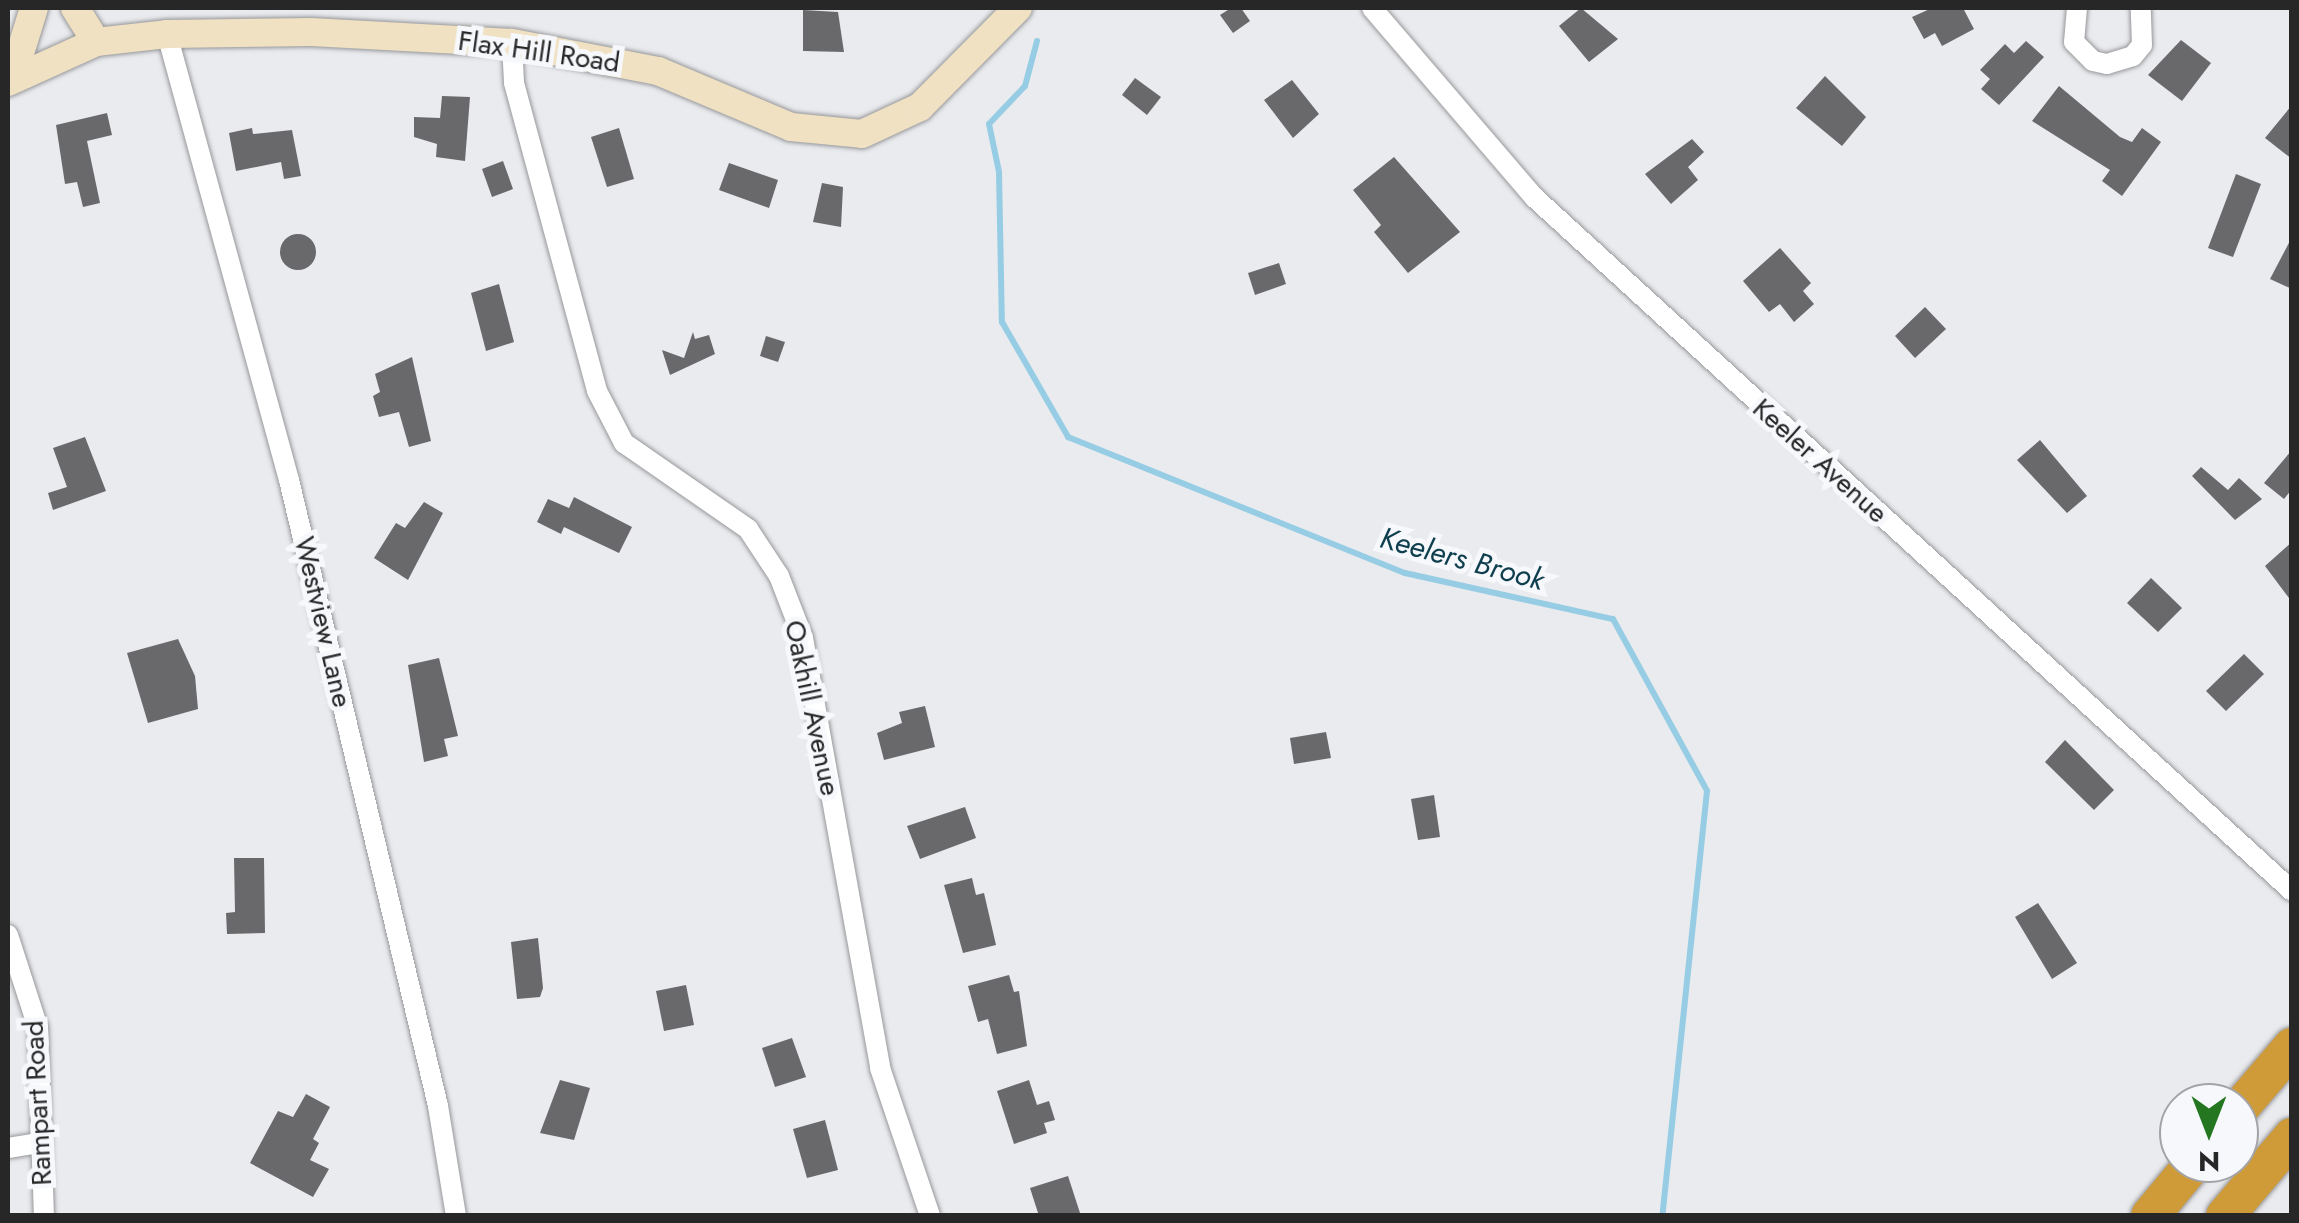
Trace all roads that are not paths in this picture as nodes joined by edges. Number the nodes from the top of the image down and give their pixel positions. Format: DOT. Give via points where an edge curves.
graph roads {
  1 [pos="34,8"];
  2 [pos="74,8"];
  3 [pos="1018,8"];
  4 [pos="1372,8"];
  5 [pos="2077,8"];
  6 [pos="2141,8"];
  7 [pos="167,34"];
  8 [pos="96,42"];
  9 [pos="512,43"];
  10 [pos="10,80"];
  11 [pos="2292,891"];
  12 [pos="8,936"];
  13 [pos="2292,1046"];
  14 [pos="2259,1085"];
  15 [pos="2292,1136"];
  16 [pos="40,1143"];
  17 [pos="8,1148"];
  18 [pos="2177,1183"];
  19 [pos="44,1216"];
  20 [pos="456,1216"];
  21 [pos="930,1216"];
  22 [pos="2150,1216"];
  23 [pos="2225,1216"];
  1 -- 10 [label="main road"];
  2 -- 8 [label="main road"];
  3 -- 9 [label="main road, Flax Hill Road" via="920,107 862,134 791,126 658,71"];
  4 -- 11 [label="street, Keeler Avenue" via="1535,198"];
  5 -- 6 [label="street" via="2074,42 2107,64 2142,45"];
  7 -- 8 [label="main road, Flax Hill Road"];
  7 -- 9 [label="main road, Flax Hill Road" via="312,32"];
  7 -- 20 [label="street, Westview Lane" via="290,480 438,1106"];
  8 -- 10 [label="main road, Flax Hill Road"];
  9 -- 21 [label="street, Oakhill Avenue" via="514,83 597,391 624,442 748,529 780,576 803,638 880,1068"];
  12 -- 16 [label="street, Rampart Road" via="38,1028"];
  13 -- 14 [label="highway"];
  15 -- 23 [label="highway"];
  16 -- 17 [label="street"];
  16 -- 19 [label="street, Rampart Road"];
  18 -- 22 [label="highway"];
}
